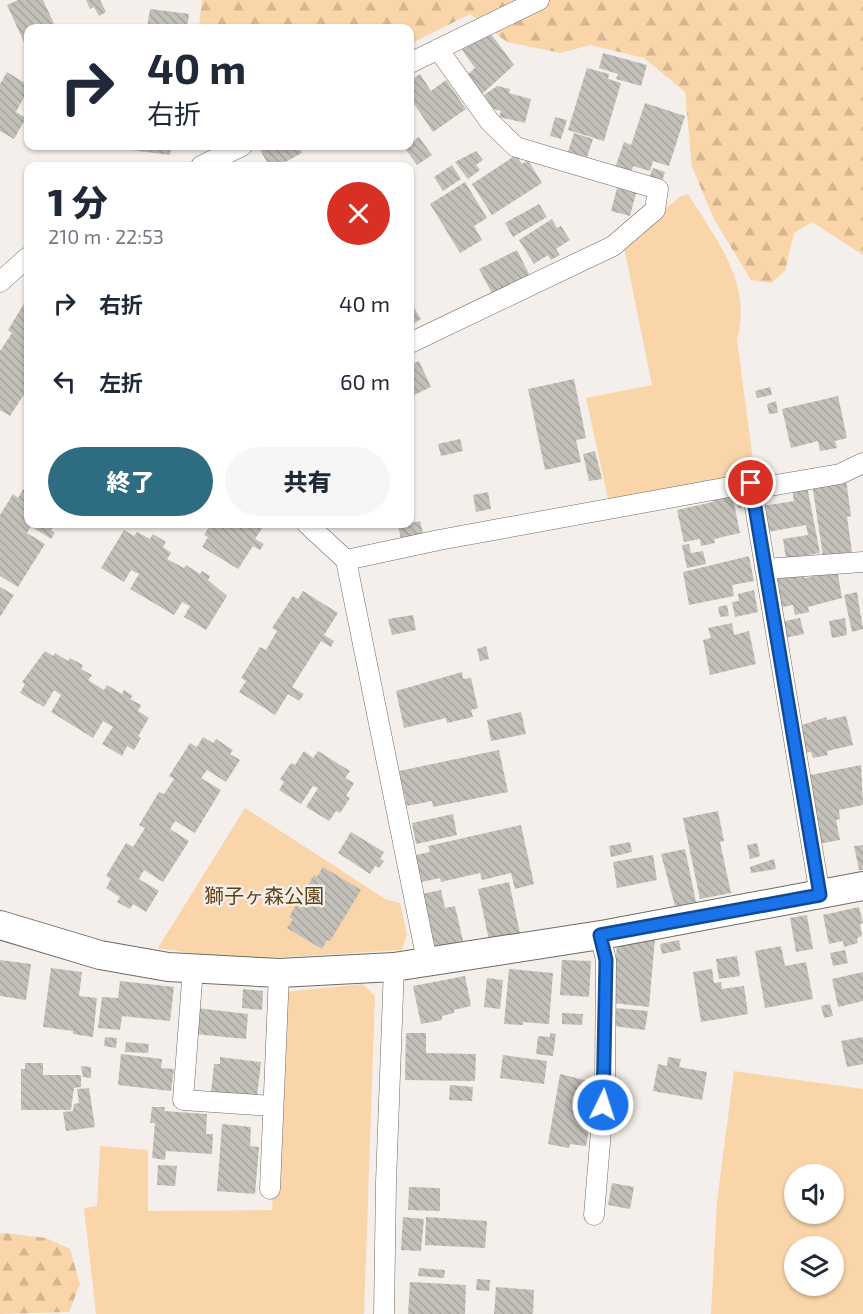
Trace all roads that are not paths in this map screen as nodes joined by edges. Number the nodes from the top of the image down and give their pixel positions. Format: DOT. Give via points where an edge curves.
graph roads {
  1 [pos="539,0"];
  2 [pos="438,49"];
  3 [pos="414,61"];
  4 [pos="234,150"];
  5 [pos="209,162"];
  6 [pos="24,261"];
  7 [pos="0,282"];
  8 [pos="414,341"];
  9 [pos="863,463"];
  10 [pos="752,489"];
  11 [pos="311,528"];
  12 [pos="345,561"];
  13 [pos="863,562"];
  14 [pos="765,569"];
  15 [pos="863,886"];
  16 [pos="820,895"];
  17 [pos="0,925"];
  18 [pos="600,935"];
  19 [pos="427,962"];
  20 [pos="394,967"];
  21 [pos="193,968"];
  22 [pos="279,973"];
  23 [pos="273,1106"];
  24 [pos="270,1189"];
  25 [pos="594,1215"];
  26 [pos="384,1314"];
  1 -- 2 [label="street"];
  2 -- 3 [label="street"];
  2 -- 8 [label="street" via="490,122 516,147 658,189 655,210 613,246"];
  4 -- 5 [label="street"];
  6 -- 7 [label="street"];
  9 -- 10 [label="street" via="840,474"];
  10 -- 12 [label="street" via="751,483 618,506"];
  10 -- 14 [label="street"];
  11 -- 12 [label="street"];
  12 -- 19 [label="street"];
  13 -- 14 [label="street"];
  14 -- 16 [label="street"];
  15 -- 16 [label="street"];
  16 -- 18 [label="street"];
  17 -- 21 [label="street" via="100,955"];
  18 -- 19 [label="street"];
  18 -- 25 [label="street" via="606,960 605,1083"];
  19 -- 20 [label="street"];
  20 -- 22 [label="street"];
  20 -- 26 [label="street"];
  21 -- 22 [label="street"];
  21 -- 23 [label="street" via="183,1100"];
  22 -- 23 [label="street"];
  23 -- 24 [label="street"];
}
